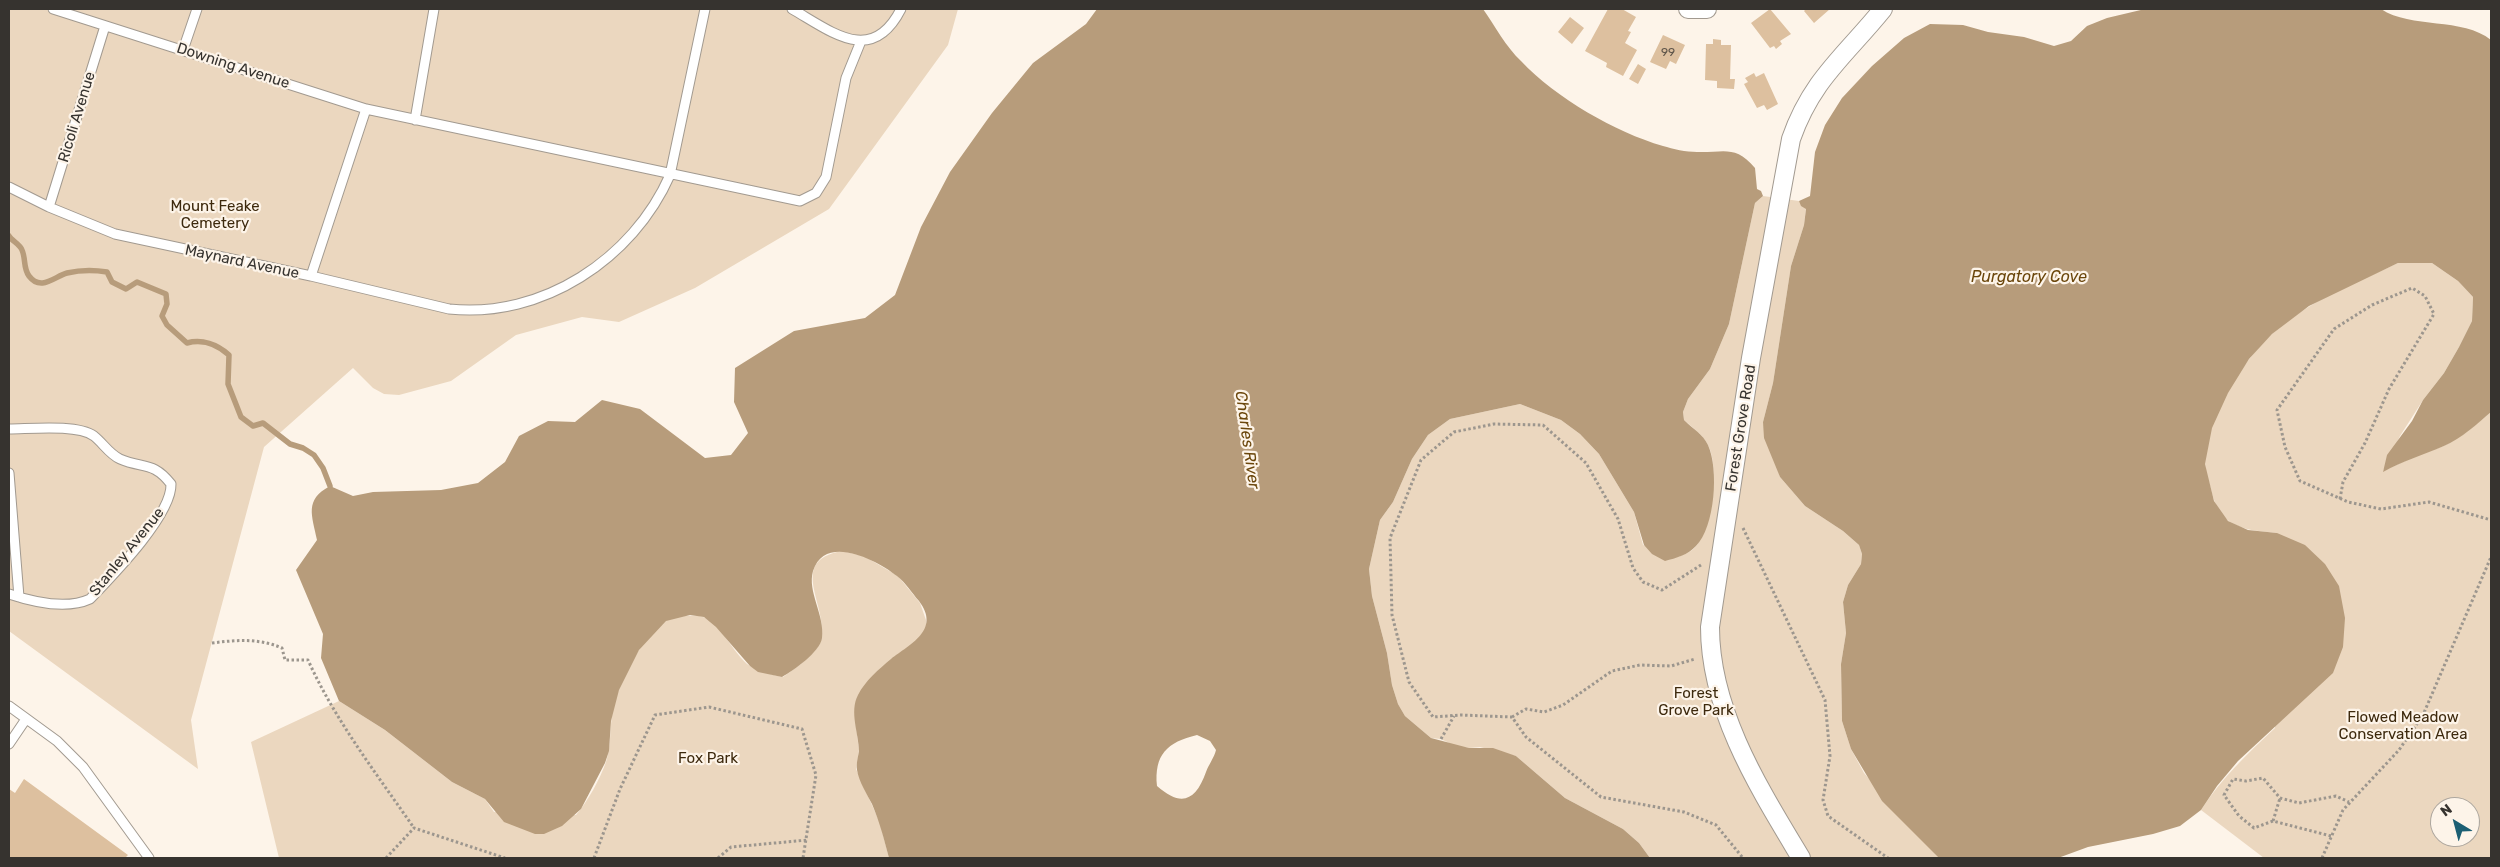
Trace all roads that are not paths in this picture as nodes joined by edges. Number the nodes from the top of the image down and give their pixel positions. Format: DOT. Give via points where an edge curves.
graph roads {
  1 [pos="53,9"];
  2 [pos="197,9"];
  3 [pos="434,9"];
  4 [pos="706,9"];
  5 [pos="792,9"];
  6 [pos="902,9"];
  7 [pos="1688,9"];
  8 [pos="1707,9"];
  9 [pos="1882,9"];
  10 [pos="105,26"];
  11 [pos="861,41"];
  12 [pos="183,50"];
  13 [pos="366,109"];
  14 [pos="415,120"];
  15 [pos="670,175"];
  16 [pos="9,187"];
  17 [pos="49,207"];
  18 [pos="310,276"];
  19 [pos="9,429"];
  20 [pos="9,473"];
  21 [pos="9,594"];
  22 [pos="18,597"];
  23 [pos="9,706"];
  24 [pos="26,719"];
  25 [pos="9,744"];
  26 [pos="149,858"];
  27 [pos="1801,858"];
  1 -- 10 [label="lane, Downing Avenue"];
  2 -- 12 [label="lane"];
  3 -- 14 [label="lane"];
  4 -- 15 [label="lane"];
  5 -- 11 [label="lane" via="832,32"];
  6 -- 11 [label="lane" via="884,34"];
  7 -- 8 [label="street"];
  9 -- 27 [label="street, Forest Grove Road" via="1826,72 1805,104 1791,139 1752,349 1710,627 1710,655 1720,700 1772,810"];
  10 -- 12 [label="lane, Downing Avenue"];
  10 -- 17 [label="lane, Ricoli Avenue"];
  11 -- 15 [label="lane, Downing Avenue" via="846,78 826,177 816,193 800,201 788,200"];
  12 -- 13 [label="lane, Downing Avenue"];
  13 -- 14 [label="lane, Downing Avenue"];
  13 -- 18 [label="lane, Maynard Avenue"];
  14 -- 15 [label="lane, Downing Avenue"];
  15 -- 18 [label="lane" via="644,221 601,263 561,288 516,304 484,310 449,308"];
  16 -- 17 [label="lane, Maynard Avenue"];
  17 -- 18 [label="lane, Maynard Avenue" via="97,228 132,238"];
  19 -- 22 [label="lane, Stanley Avenue" via="81,431 92,435 121,460 151,466 171,484 167,504 153,526 90,599 81,604 58,604"];
  20 -- 22 [label="lane"];
  21 -- 22 [label="lane, Stanley Avenue"];
  23 -- 24 [label="lane"];
  24 -- 25 [label="lane"];
  24 -- 26 [label="lane" via="57,741 83,767"];
}
